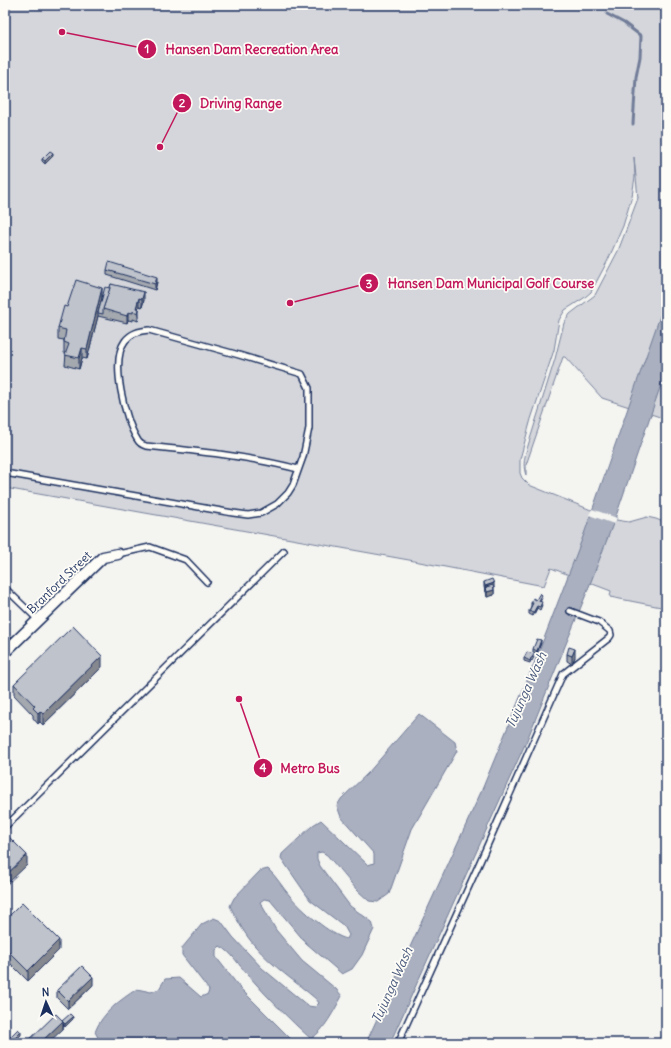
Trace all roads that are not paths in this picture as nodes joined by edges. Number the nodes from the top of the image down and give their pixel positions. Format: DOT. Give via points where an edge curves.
graph roads {
  1 [pos="298,469"];
  2 [pos="5,473"];
  3 [pos="284,551"];
  4 [pos="118,554"];
  5 [pos="207,582"];
  6 [pos="5,588"];
  7 [pos="570,611"];
  8 [pos="38,620"];
  9 [pos="5,652"];
  10 [pos="5,827"];
  11 [pos="398,1043"];
  1 -- 1 [label="lane" via="309,428 310,409 309,388 302,374 149,330 138,331 124,342 119,354 120,387 136,439 141,444 218,453"];
  1 -- 2 [label="lane" via="293,485 277,504 248,515"];
  3 -- 10 [label="lane"];
  4 -- 5 [label="lane" via="150,547 186,560"];
  4 -- 8 [label="street, Branford Street" via="103,557"];
  6 -- 8 [label="lane"];
  7 -- 11 [label="lane" via="599,622 610,631 611,636 563,674"];
  8 -- 9 [label="street, Branford Street"];
}
